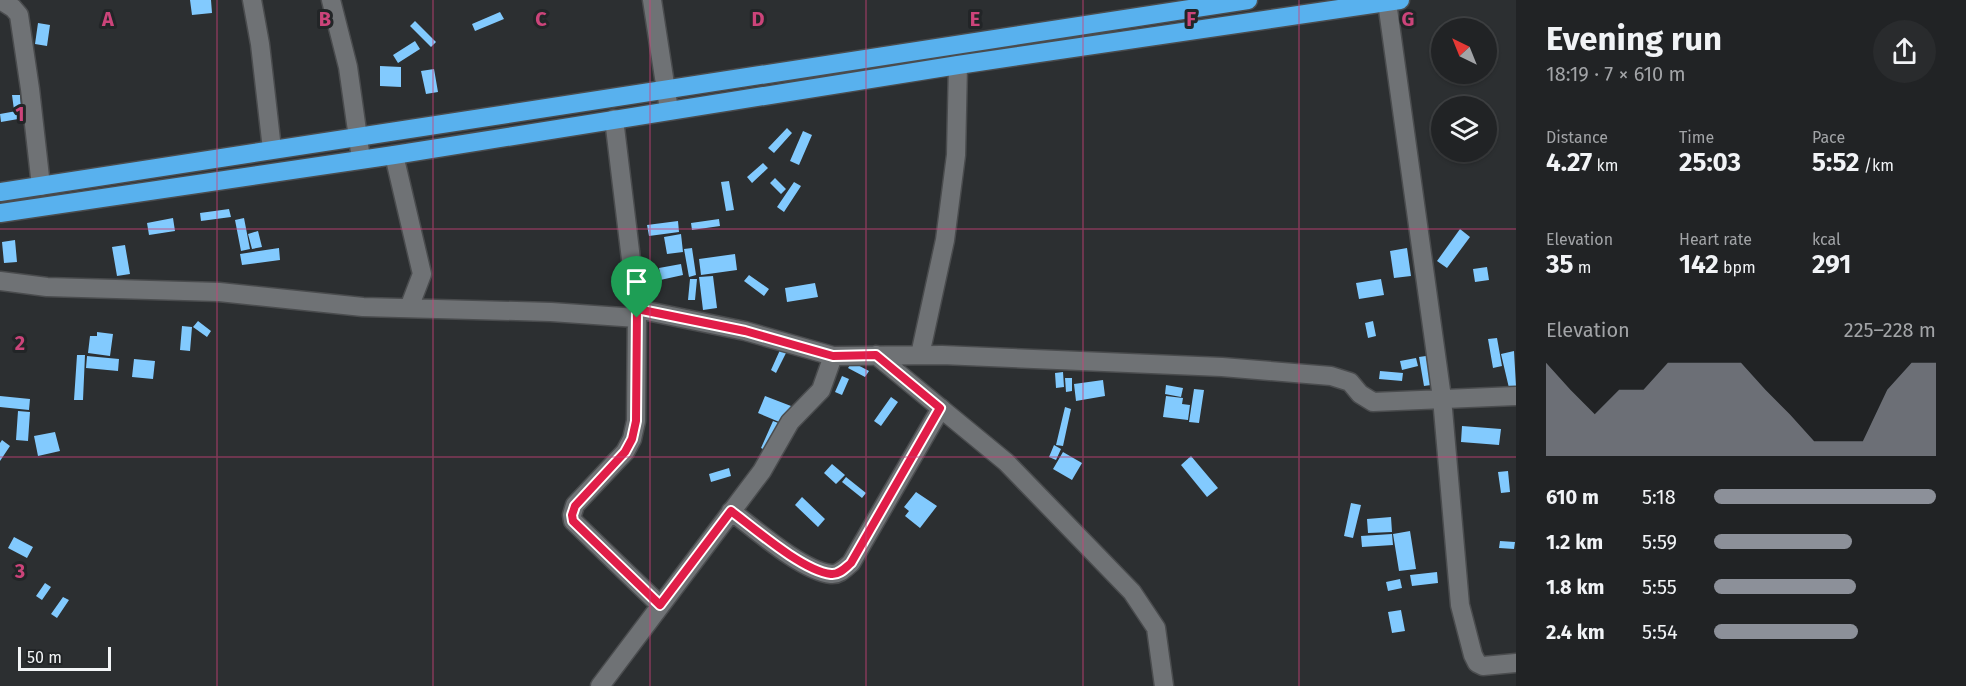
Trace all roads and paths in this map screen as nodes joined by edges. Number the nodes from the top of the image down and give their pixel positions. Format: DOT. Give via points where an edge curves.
graph roads {
  1 [pos="0,0"];
  2 [pos="252,0"];
  3 [pos="331,0"];
  4 [pos="652,0"];
  5 [pos="1248,0"];
  6 [pos="1393,1"];
  7 [pos="958,65"];
  8 [pos="666,90"];
  9 [pos="669,110"];
  10 [pos="614,119"];
  11 [pos="357,136"];
  12 [pos="272,149"];
  13 [pos="394,154"];
  14 [pos="361,159"];
  15 [pos="41,186"];
  16 [pos="0,192"];
  17 [pos="0,213"];
  18 [pos="0,281"];
  19 [pos="409,308"];
  20 [pos="637,314"];
  21 [pos="876,355"];
  22 [pos="920,355"];
  23 [pos="833,356"];
  24 [pos="1516,396"];
  25 [pos="1442,398"];
  26 [pos="940,408"];
  27 [pos="731,511"];
  28 [pos="660,605"];
  29 [pos="1516,663"];
  30 [pos="600,686"];
  31 [pos="1164,686"];
  1 -- 15 [label="street" via="19,15"];
  2 -- 12 [label="street"];
  3 -- 11 [label="street" via="348,68"];
  4 -- 8 [label="street"];
  5 -- 8 [label="highway"];
  6 -- 7 [label="highway"];
  6 -- 25 [label="street"];
  7 -- 9 [label="highway"];
  7 -- 22 [label="street" via="956,155 945,240"];
  8 -- 9 [label="street"];
  8 -- 11 [label="highway"];
  9 -- 10 [label="highway"];
  10 -- 13 [label="highway"];
  10 -- 20 [label="street"];
  11 -- 12 [label="highway"];
  11 -- 14 [label="street"];
  12 -- 15 [label="highway"];
  13 -- 14 [label="highway"];
  13 -- 19 [label="street" via="422,274"];
  14 -- 17 [label="highway"];
  15 -- 16 [label="highway"];
  18 -- 19 [label="street" via="47,287 219,292"];
  19 -- 20 [label="street"];
  20 -- 23 [label="street" via="745,331"];
  20 -- 28 [label="street" via="636,421 632,439 625,452 575,506 572,515 573,521"];
  21 -- 22 [label="street"];
  21 -- 23 [label="street"];
  21 -- 26 [label="street"];
  22 -- 25 [label="street" via="1222,367 1331,376 1350,382 1373,402"];
  23 -- 27 [label="street" via="821,390 790,422 762,471"];
  24 -- 25 [label="street"];
  25 -- 29 [label="street" via="1460,605 1473,655 1483,666"];
  26 -- 27 [label="street" via="851,563 840,572 831,574 799,562"];
  26 -- 31 [label="street" via="1006,462 1138,600 1156,628"];
  27 -- 28 [label="street"];
  28 -- 30 [label="street"];
}
